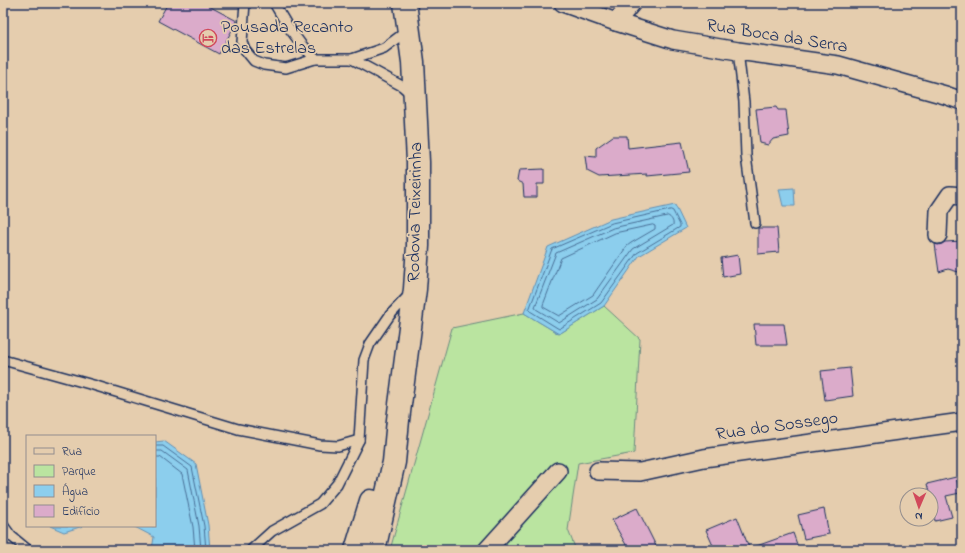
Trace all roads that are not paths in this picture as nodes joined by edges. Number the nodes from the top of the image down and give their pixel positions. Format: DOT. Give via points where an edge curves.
graph roads {
  1 [pos="245,3"];
  2 [pos="274,3"];
  3 [pos="405,3"];
  4 [pos="563,3"];
  5 [pos="632,3"];
  6 [pos="616,22"];
  7 [pos="409,29"];
  8 [pos="738,51"];
  9 [pos="315,59"];
  10 [pos="352,59"];
  11 [pos="415,97"];
  12 [pos="962,101"];
  13 [pos="962,196"];
  14 [pos="755,223"];
  15 [pos="938,235"];
  16 [pos="415,289"];
  17 [pos="3,360"];
  18 [pos="398,420"];
  19 [pos="962,422"];
  20 [pos="359,440"];
  21 [pos="558,471"];
  22 [pos="598,471"];
  23 [pos="3,525"];
  24 [pos="28,550"];
  25 [pos="251,550"];
  26 [pos="356,550"];
  27 [pos="374,550"];
  28 [pos="487,550"];
  1 -- 9 [label="lane" via="242,42 244,50 254,61 286,68"];
  2 -- 9 [label="lane" via="287,25"];
  3 -- 7 [label="main road, Rodovia Teixeirinha"];
  4 -- 6 [label="street, Rua Boca da Serra"];
  5 -- 6 [label="street"];
  6 -- 8 [label="street, Rua Boca da Serra" via="673,40"];
  7 -- 10 [label="lane" via="384,48"];
  7 -- 11 [label="main road, Rodovia Teixeirinha"];
  8 -- 12 [label="street, Rua Boca da Serra" via="838,65"];
  8 -- 14 [label="lane" via="744,102 746,156"];
  9 -- 10 [label="lane"];
  10 -- 11 [label="lane" via="402,86"];
  11 -- 16 [label="main road, Rodovia Teixeirinha" via="418,162"];
  13 -- 15 [label="street" via="950,195 939,211"];
  16 -- 18 [label="main road, Rodovia Teixeirinha"];
  16 -- 20 [label="lane" via="390,314 370,344 364,360"];
  17 -- 20 [label="lane" via="238,429 320,446 338,446"];
  18 -- 26 [label="main road, Rodovia Teixeirinha"];
  18 -- 27 [label="main road, Rodovia Teixeirinha" via="394,462"];
  19 -- 22 [label="street, Rua do Sossego" via="704,458 640,472"];
  20 -- 25 [label="lane" via="337,484 320,504 272,531"];
  21 -- 28 [label="street"];
  23 -- 24 [label="lane" via="11,536"];
}
